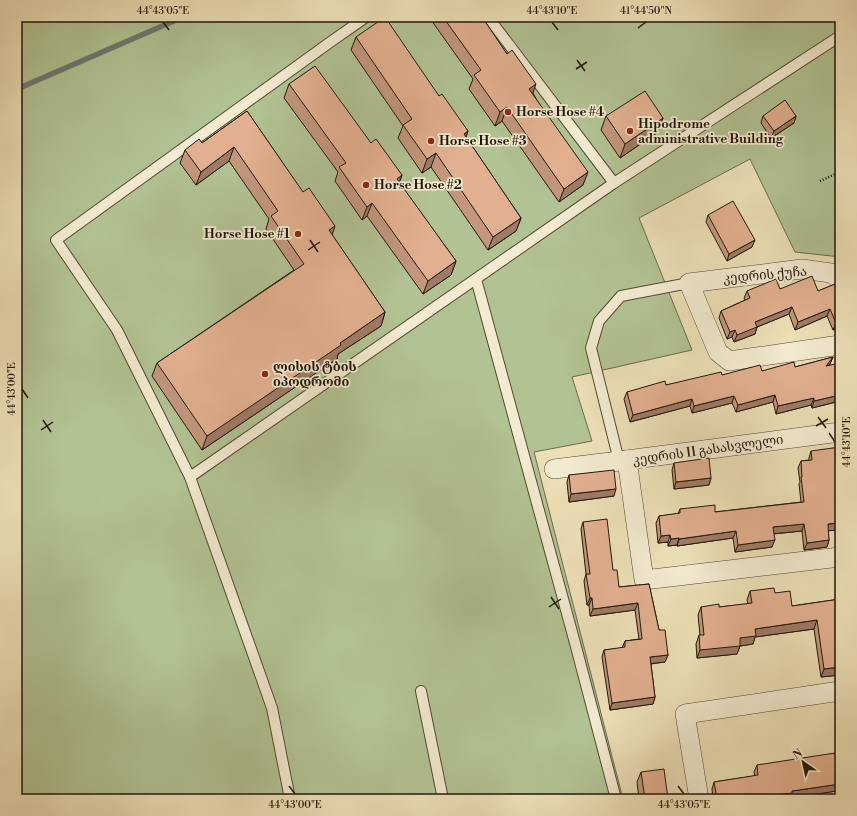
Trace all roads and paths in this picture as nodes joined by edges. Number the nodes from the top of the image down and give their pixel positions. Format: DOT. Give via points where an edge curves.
graph roads {
  1 [pos="366,17"];
  2 [pos="488,17"];
  3 [pos="840,36"];
  4 [pos="840,172"];
  5 [pos="820,181"];
  6 [pos="614,184"];
  7 [pos="476,279"];
  8 [pos="840,279"];
  9 [pos="689,283"];
  10 [pos="840,346"];
  11 [pos="840,432"];
  12 [pos="623,460"];
  13 [pos="554,469"];
  14 [pos="190,477"];
  15 [pos="840,557"];
  16 [pos="421,691"];
  17 [pos="840,691"];
  18 [pos="290,799"];
  19 [pos="443,799"];
  20 [pos="616,799"];
  21 [pos="699,799"];
  1 -- 14 [label="lane" via="56,240 117,330"];
  2 -- 6 [label="lane"];
  3 -- 6 [label="lane"];
  4 -- 5 [label="path"];
  6 -- 7 [label="lane"];
  7 -- 14 [label="lane"];
  7 -- 20 [label="lane"];
  8 -- 9 [label="street, კედრის ქუჩა" via="831,273 802,269"];
  9 -- 10 [label="street" via="718,352 729,361"];
  9 -- 12 [label="lane" via="621,296 599,321 591,348"];
  11 -- 12 [label="street, კედრის II გასასვლელი"];
  12 -- 13 [label="street"];
  12 -- 15 [label="street, კედრის II გასასვლელი" via="644,580"];
  14 -- 18 [label="lane" via="272,708"];
  16 -- 19 [label="lane"];
  17 -- 21 [label="street" via="685,714"];
}
